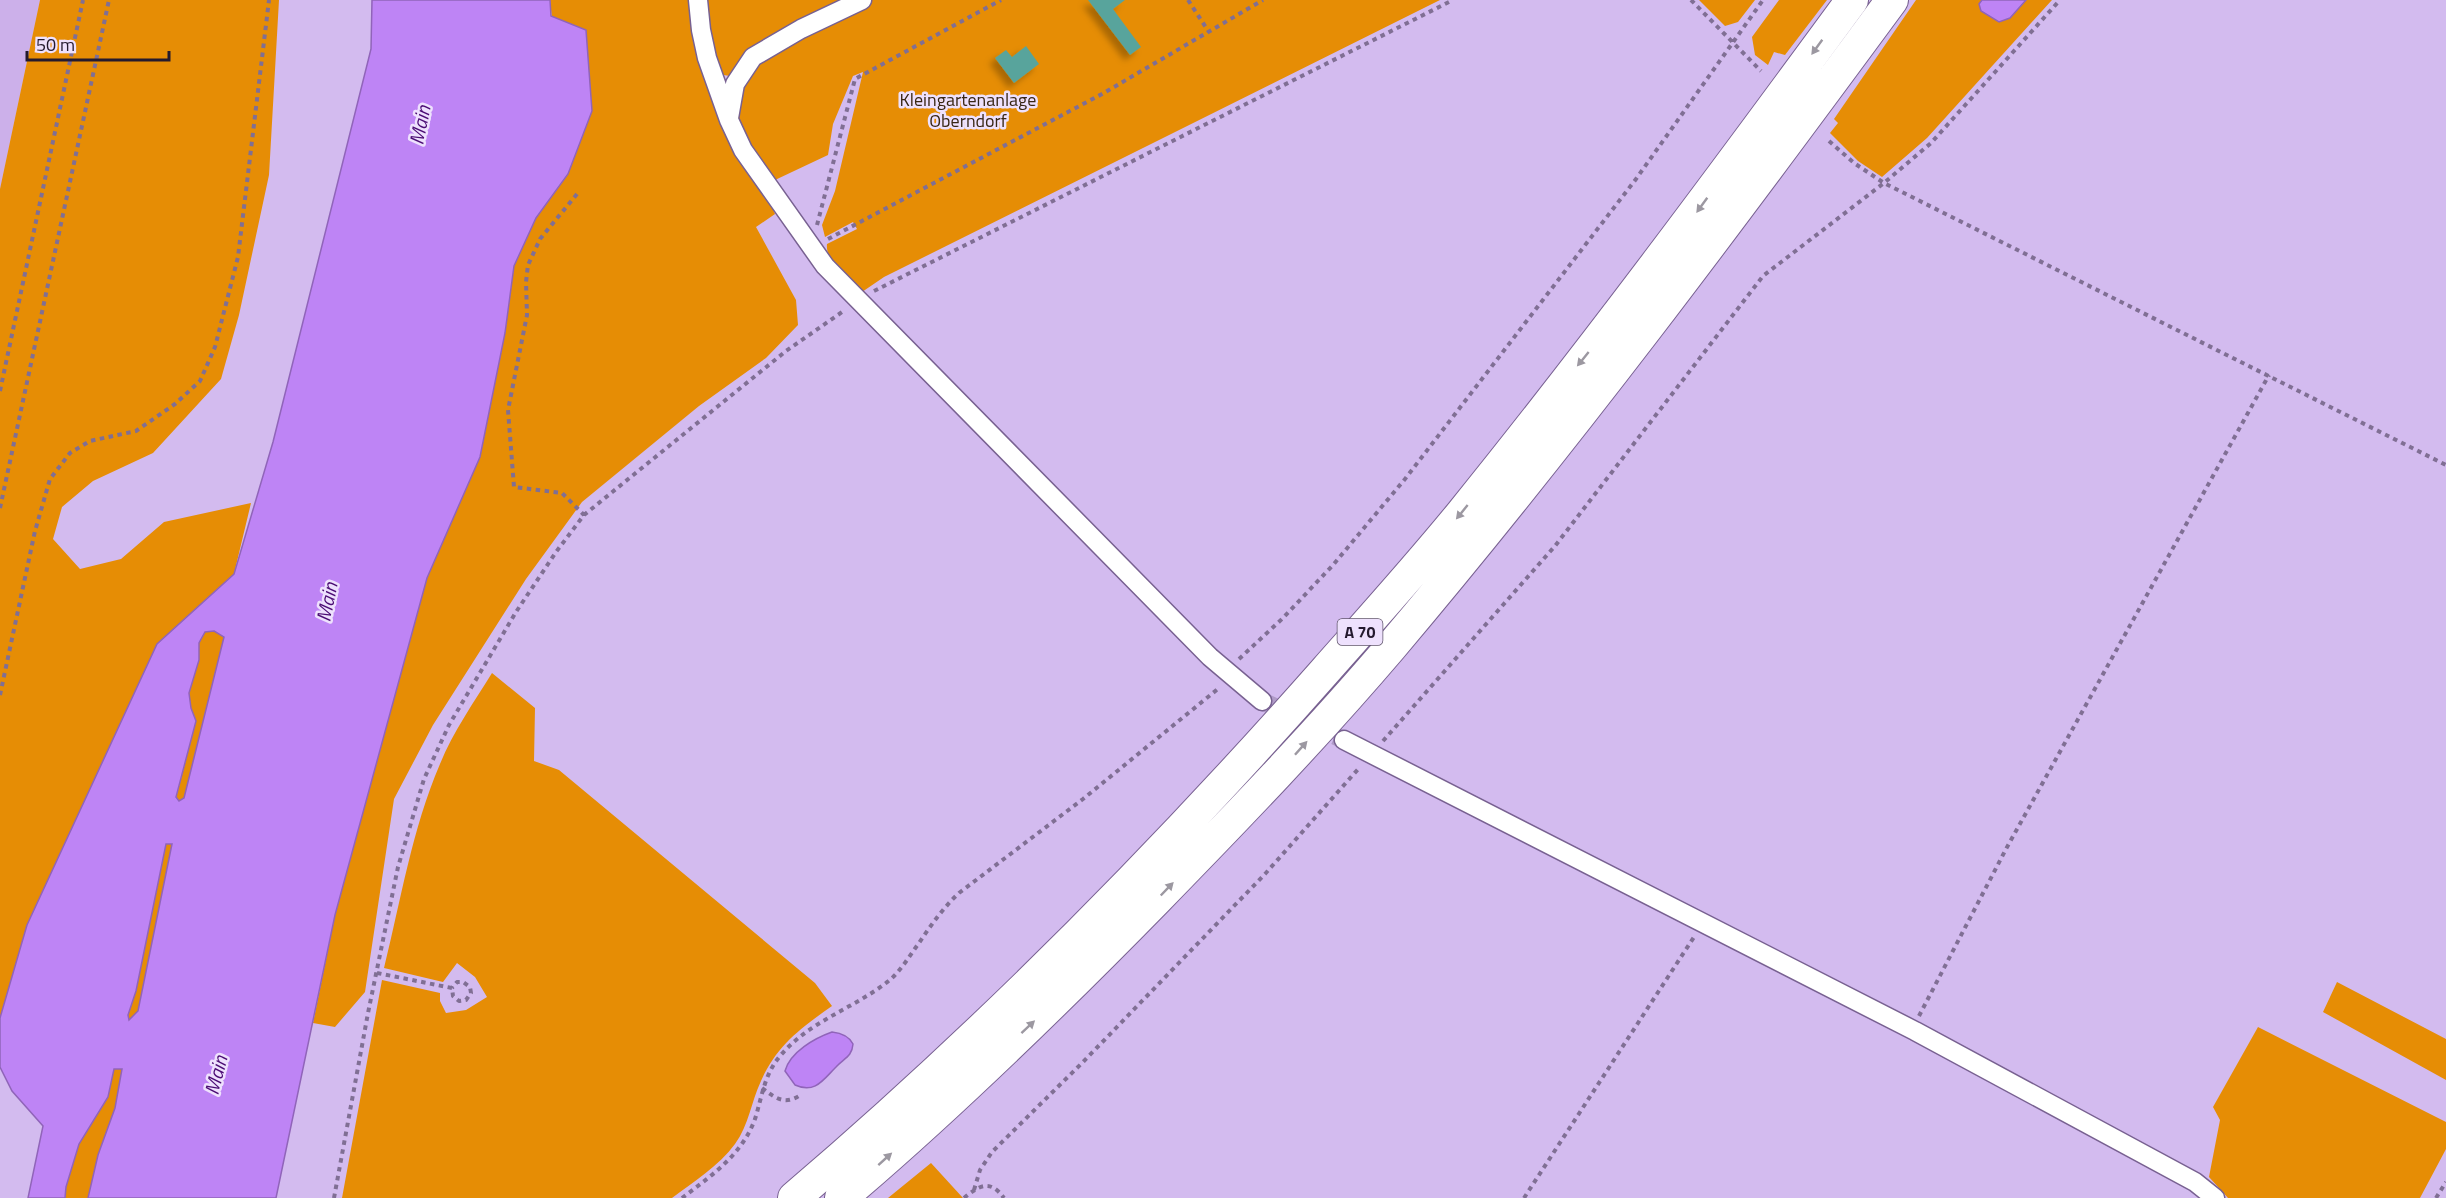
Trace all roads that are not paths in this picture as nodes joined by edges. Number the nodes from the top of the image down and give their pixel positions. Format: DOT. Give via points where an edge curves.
graph roads {
  1 [pos="698,0"];
  2 [pos="862,0"];
  3 [pos="1851,0"];
  4 [pos="1892,0"];
  5 [pos="729,120"];
  6 [pos="1262,701"];
  7 [pos="1344,740"];
  8 [pos="794,1198"];
  9 [pos="841,1198"];
  10 [pos="2215,1198"];
  1 -- 5 [label="street" via="707,58"];
  2 -- 5 [label="street" via="753,57 735,84"];
  3 -- 8 [label="highway, A 70, one-way" via="1701,208 1461,513 1290,711 1065,948 963,1047"];
  9 -- 4 [label="highway, A 70, one-way" via="1112,946 1388,651 1651,323"];
  5 -- 6 [label="street" via="743,150 825,266 1229,675"];
  7 -- 10 [label="street" via="1915,1031 2195,1182"];
}
